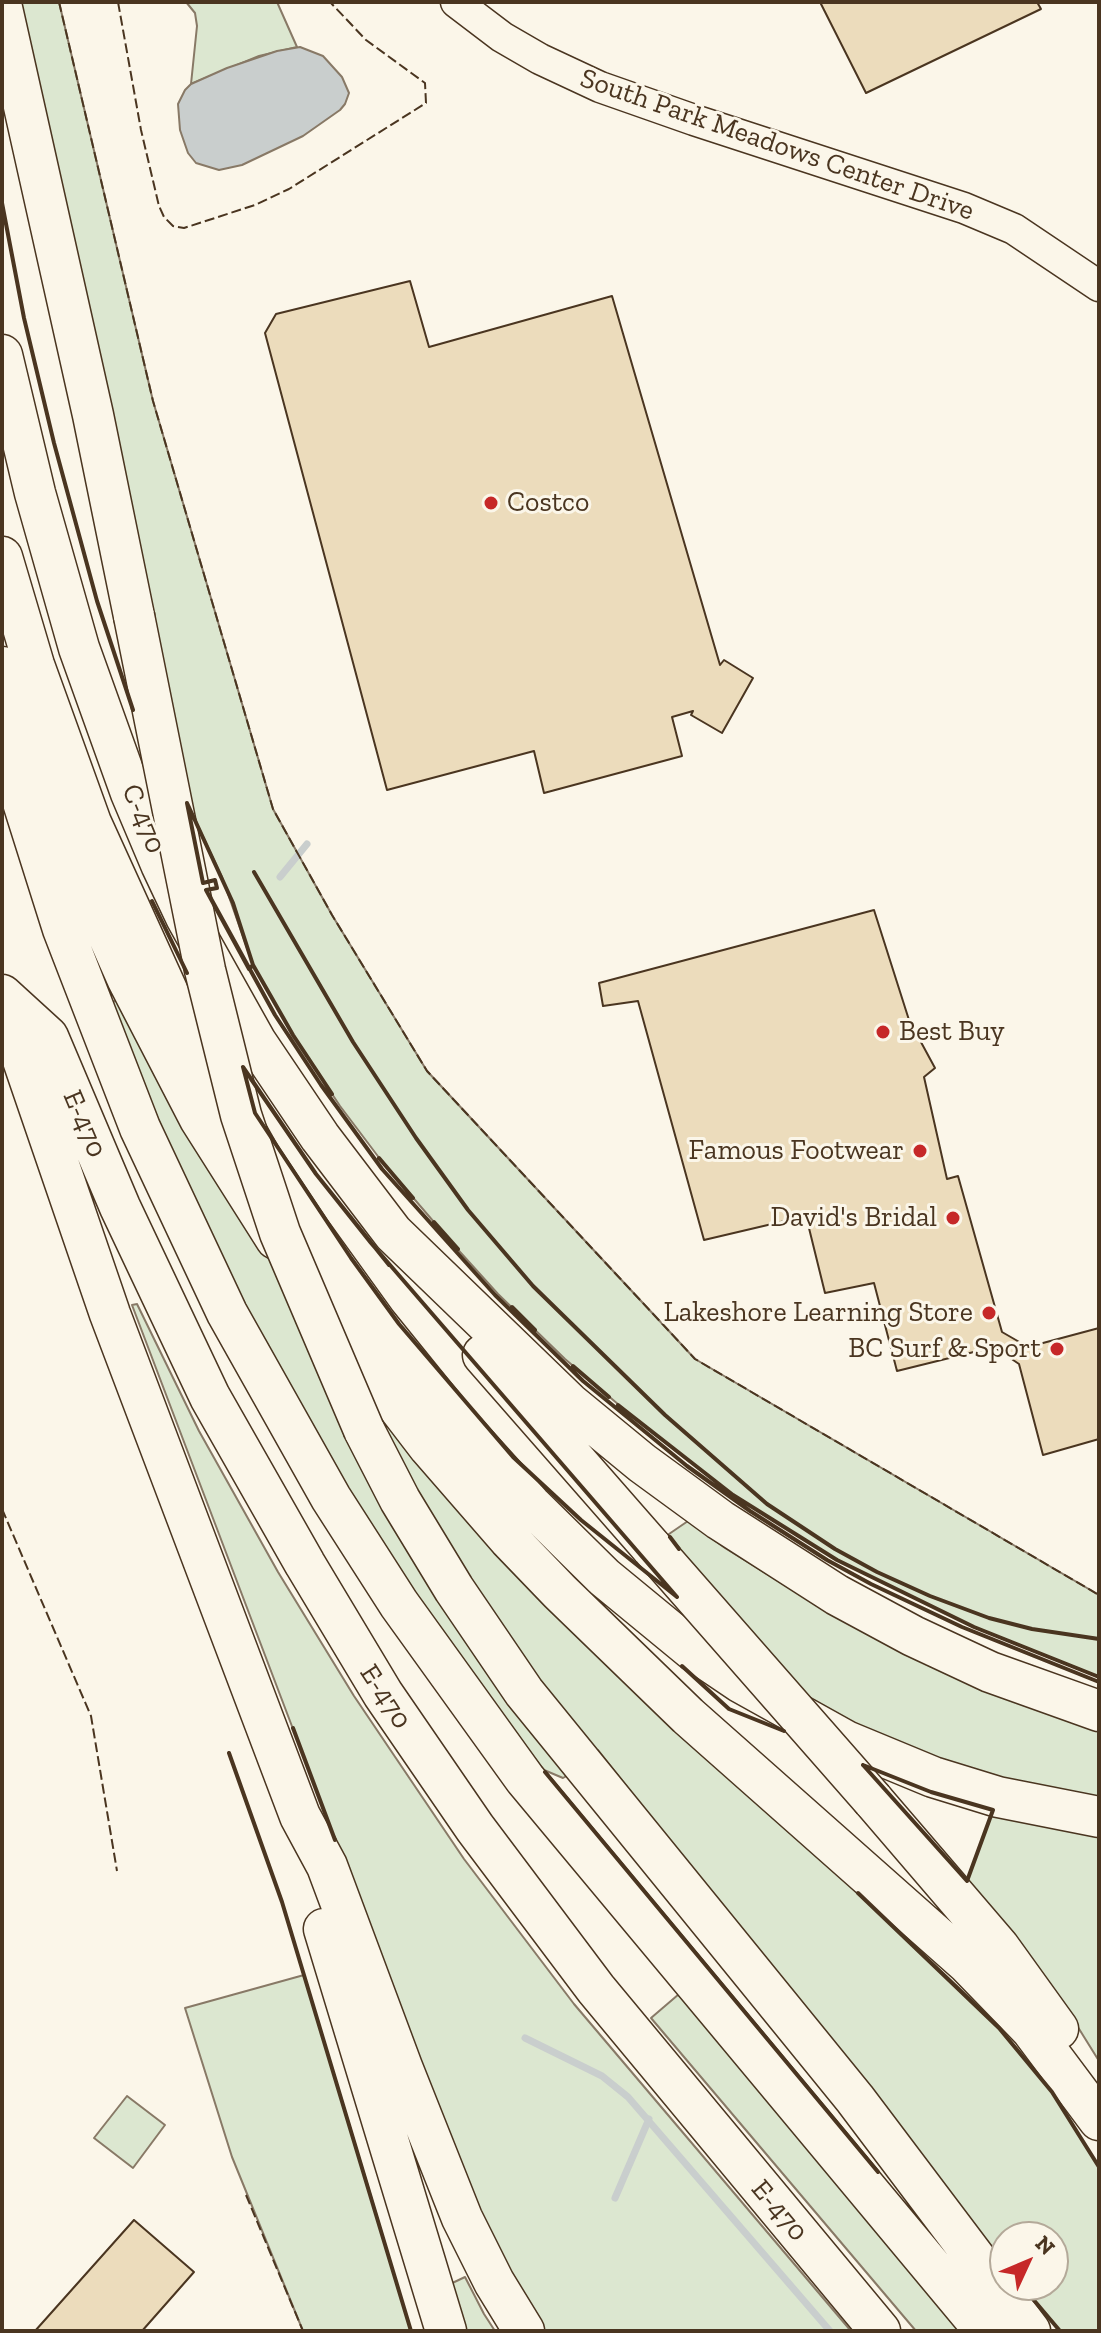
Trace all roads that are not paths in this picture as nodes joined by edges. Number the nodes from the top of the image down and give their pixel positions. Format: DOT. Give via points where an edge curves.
graph roads {
  1 [pos="456,2"];
  2 [pos="2,8"];
  3 [pos="1099,286"];
  4 [pos="2,355"];
  5 [pos="2,557"];
  6 [pos="2,667"];
  7 [pos="2,736"];
  8 [pos="2,997"];
  9 [pos="393,1233"];
  10 [pos="1099,1711"];
  11 [pos="300,1816"];
  12 [pos="1099,1817"];
  13 [pos="1099,2092"];
  14 [pos="1099,2120"];
  15 [pos="446,2331"];
  16 [pos="524,2331"];
  17 [pos="880,2331"];
  18 [pos="985,2331"];
  19 [pos="1030,2331"];
  1 -- 3 [label="main road, South Park Meadows Center Drive" via="527,52 600,87 964,208 1014,229"];
  2 -- 19 [label="highway, bridge" via="93,415 205,970 235,1093 307,1300 383,1468 454,1589 524,1692 840,2080"];
  4 -- 9 [label="highway, C-470" via="79,648 169,883 256,1042"];
  5 -- 12 [label="highway" via="91,823 171,999 301,1218 456,1422 604,1577 740,1682 846,1741 933,1777 998,1797"];
  6 -- 14 [label="highway" via="64,839 172,1069 241,1186 358,1357 494,1522 581,1614 992,1988 1053,2055"];
  7 -- 18 [label="highway" via="52,899 140,1128 227,1313 331,1498 408,1617 525,1779"];
  8 -- 11 [label="highway" via="110,1314"];
  8 -- 17 [label="highway, E-470" via="48,1037 120,1207 210,1397 383,1694 596,1989"];
  9 -- 10 [label="highway" via="569,1403 720,1520 815,1582 913,1636 990,1672"];
  9 -- 13 [label="highway, bridge" via="416,1278 1017,1969"];
  11 -- 15 [label="highway" via="305,1867"];
  11 -- 16 [label="highway" via="327,1866 462,2218"];
}
